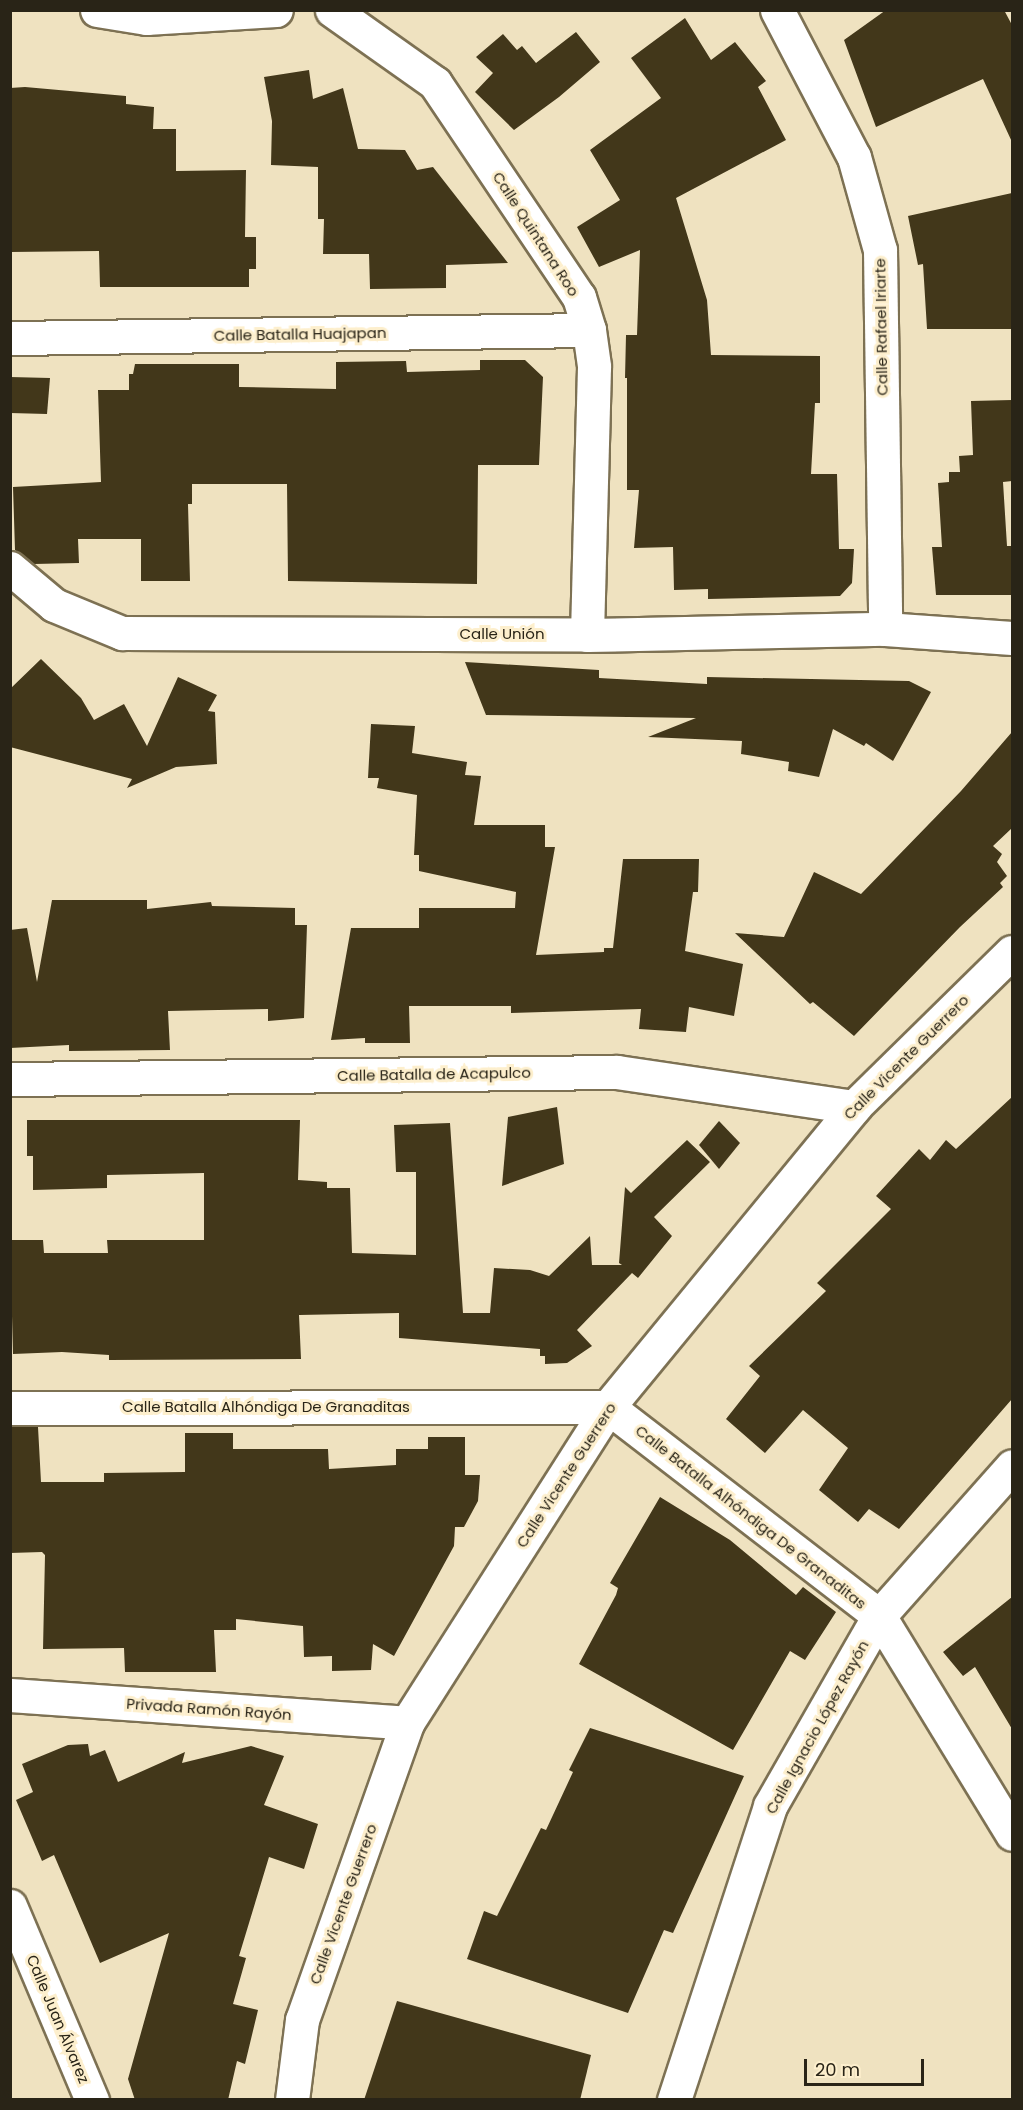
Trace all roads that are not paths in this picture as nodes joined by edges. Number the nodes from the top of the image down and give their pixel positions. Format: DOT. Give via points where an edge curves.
graph roads {
  1 [pos="97,10"];
  2 [pos="276,10"];
  3 [pos="332,10"];
  4 [pos="777,10"];
  5 [pos="589,330"];
  6 [pos="10,338"];
  7 [pos="10,568"];
  8 [pos="885,629"];
  9 [pos="587,635"];
  10 [pos="1012,639"];
  11 [pos="1012,952"];
  12 [pos="10,1079"];
  13 [pos="854,1107"];
  14 [pos="608,1407"];
  15 [pos="10,1408"];
  16 [pos="1012,1466"];
  17 [pos="879,1616"];
  18 [pos="10,1695"];
  19 [pos="407,1723"];
  20 [pos="1012,1834"];
  21 [pos="10,1905"];
  22 [pos="92,2100"];
  23 [pos="292,2100"];
  24 [pos="674,2100"];
  1 -- 2 [label="street" via="146,18"];
  3 -- 5 [label="street, Calle Quintana Roo" via="435,83 579,297"];
  4 -- 8 [label="street, Calle Rafael Iriarte" via="854,157 880,250"];
  5 -- 6 [label="street, Calle Batalla Huajapan"];
  5 -- 9 [label="street, Calle Quintana Roo" via="594,367"];
  7 -- 9 [label="street, Calle Unión" via="54,605 123,633"];
  8 -- 9 [label="street, Calle Unión"];
  8 -- 10 [label="street, Calle Unión"];
  11 -- 13 [label="street, Calle Vicente Guerrero"];
  12 -- 13 [label="street, Calle Batalla de Acapulco" via="617,1072"];
  13 -- 14 [label="street, Calle Vicente Guerrero"];
  14 -- 15 [label="street, Calle Batalla Alhóndiga De Granaditas"];
  14 -- 17 [label="street, Calle Batalla Alhóndiga De Granaditas"];
  14 -- 19 [label="street, Calle Vicente Guerrero"];
  16 -- 17 [label="street, Calle Ignacio López Rayón"];
  17 -- 20 [label="street, Calle Batalla Alhóndiga De Granaditas"];
  17 -- 24 [label="street, Calle Ignacio López Rayón" via="770,1806"];
  18 -- 19 [label="street, Privada Ramón Rayón"];
  19 -- 23 [label="street, Calle Vicente Guerrero" via="302,2020"];
  21 -- 22 [label="street, Calle Juan Álvarez"];
}
